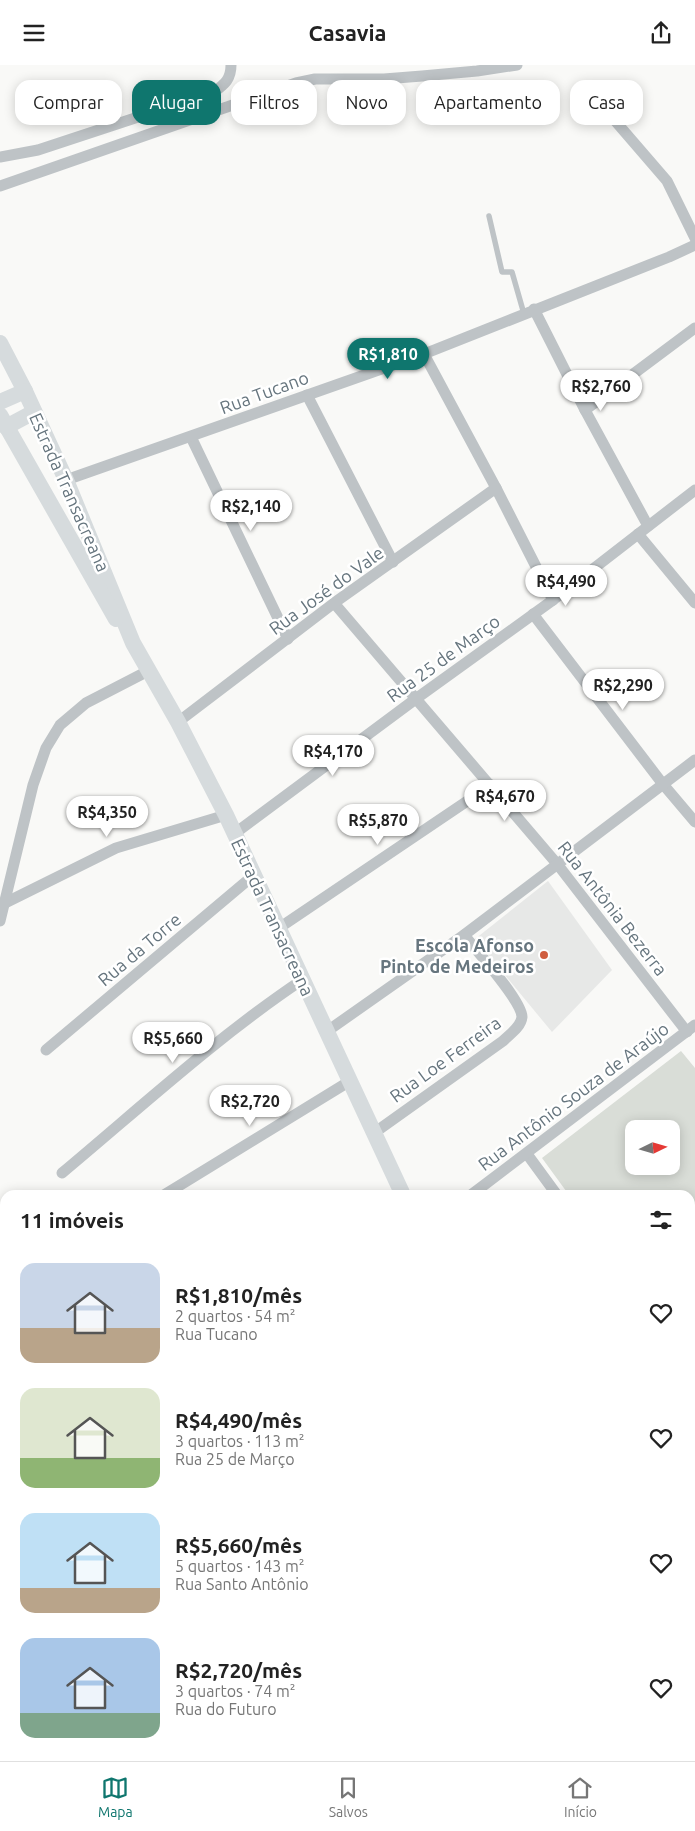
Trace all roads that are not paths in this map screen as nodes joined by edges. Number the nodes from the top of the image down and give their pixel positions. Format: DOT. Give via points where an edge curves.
graph roads {
  1 [pos="231,65"];
  2 [pos="517,65"];
  3 [pos="619,125"];
  4 [pos="0,157"];
  5 [pos="0,186"];
  6 [pos="489,216"];
  7 [pos="695,238"];
  8 [pos="695,245"];
  9 [pos="529,311"];
  10 [pos="695,328"];
  11 [pos="0,343"];
  12 [pos="424,354"];
  13 [pos="25,391"];
  14 [pos="307,395"];
  15 [pos="0,402"];
  16 [pos="585,409"];
  17 [pos="34,412"];
  18 [pos="3,421"];
  19 [pos="191,437"];
  20 [pos="66,480"];
  21 [pos="496,488"];
  22 [pos="695,490"];
  23 [pos="648,526"];
  24 [pos="638,534"];
  25 [pos="393,562"];
  26 [pos="553,600"];
  27 [pos="334,603"];
  28 [pos="695,603"];
  29 [pos="532,614"];
  30 [pos="288,639"];
  31 [pos="133,643"];
  32 [pos="148,671"];
  33 [pos="416,698"];
  34 [pos="178,722"];
  35 [pos="695,759"];
  36 [pos="662,783"];
  37 [pos="491,785"];
  38 [pos="226,815"];
  39 [pos="695,822"];
  40 [pos="234,834"];
  41 [pos="558,865"];
  42 [pos="254,875"];
  43 [pos="5,903"];
  44 [pos="0,921"];
  45 [pos="279,929"];
  46 [pos="464,935"];
  47 [pos="302,980"];
  48 [pos="691,1028"];
  49 [pos="326,1032"];
  50 [pos="46,1050"];
  51 [pos="350,1081"];
  52 [pos="374,1133"];
  53 [pos="527,1154"];
  54 [pos="62,1173"];
  55 [pos="172,1190"];
  56 [pos="401,1190"];
  57 [pos="478,1190"];
  58 [pos="553,1190"];
  1 -- 4 [label="street" via="231,76 214,92 38,150"];
  2 -- 5 [label="street" via="422,76 315,79 296,83"];
  3 -- 7 [label="street" via="668,181"];
  6 -- 9 [label="lane" via="502,271 512,272"];
  8 -- 9 [label="street, Rua Tucano"];
  9 -- 12 [label="street, Rua Tucano"];
  9 -- 16 [label="street"];
  10 -- 16 [label="street"];
  11 -- 13 [label="street, Estrada Transacreana"];
  12 -- 14 [label="street, Rua Tucano"];
  12 -- 21 [label="street"];
  13 -- 15 [label="street"];
  13 -- 17 [label="street, Estrada Transacreana"];
  14 -- 19 [label="street, Rua Tucano"];
  14 -- 25 [label="street"];
  16 -- 23 [label="street"];
  17 -- 18 [label="street"];
  17 -- 20 [label="street, Estrada Transacreana"];
  18 -- 31 [label="street, Estrada Transacreana" via="109,608"];
  19 -- 20 [label="street, Rua Tucano"];
  19 -- 30 [label="street"];
  20 -- 31 [label="street, Estrada Transacreana"];
  21 -- 25 [label="street, Rua José do Vale"];
  21 -- 26 [label="street"];
  22 -- 23 [label="street, Rua 25 de Março"];
  23 -- 24 [label="street, Rua 25 de Março"];
  24 -- 26 [label="street, Rua 25 de Março"];
  24 -- 28 [label="street"];
  25 -- 27 [label="street, Rua José do Vale"];
  26 -- 29 [label="street, Rua 25 de Março"];
  27 -- 30 [label="street, Rua José do Vale"];
  27 -- 33 [label="street, Rua Antônia Bezerra"];
  29 -- 33 [label="street, Rua 25 de Março"];
  29 -- 36 [label="street"];
  30 -- 34 [label="street, Rua José do Vale"];
  31 -- 32 [label="street, Estrada Transacreana"];
  32 -- 34 [label="street, Estrada Transacreana"];
  32 -- 43 [label="street" via="86,703 60,725 46,748 34,785"];
  33 -- 37 [label="street, Rua Antônia Bezerra"];
  33 -- 40 [label="street, Rua 25 de Março"];
  34 -- 38 [label="street, Estrada Transacreana"];
  35 -- 36 [label="street"];
  36 -- 39 [label="street"];
  36 -- 41 [label="street"];
  37 -- 41 [label="street, Rua Antônia Bezerra"];
  37 -- 45 [label="street"];
  38 -- 40 [label="street, Estrada Transacreana"];
  38 -- 43 [label="street" via="116,848"];
  40 -- 42 [label="street, Estrada Transacreana"];
  41 -- 46 [label="street"];
  41 -- 48 [label="street, Rua Antônia Bezerra"];
  42 -- 45 [label="street, Estrada Transacreana"];
  42 -- 50 [label="street, Rua da Torre"];
  43 -- 44 [label="street"];
  45 -- 47 [label="street, Estrada Transacreana"];
  46 -- 49 [label="street"];
  46 -- 52 [label="street, Rua Loe Ferreira" via="512,996 522,1019 503,1041"];
  47 -- 49 [label="street, Estrada Transacreana"];
  47 -- 54 [label="street" via="235,1029"];
  48 -- 53 [label="street, Rua Antônio Souza de Araújo"];
  49 -- 51 [label="street, Estrada Transacreana"];
  51 -- 52 [label="street, Estrada Transacreana"];
  51 -- 55 [label="street"];
  52 -- 56 [label="street, Estrada Transacreana"];
  53 -- 57 [label="street, Rua Antônio Souza de Araújo"];
  53 -- 58 [label="street"];
}
